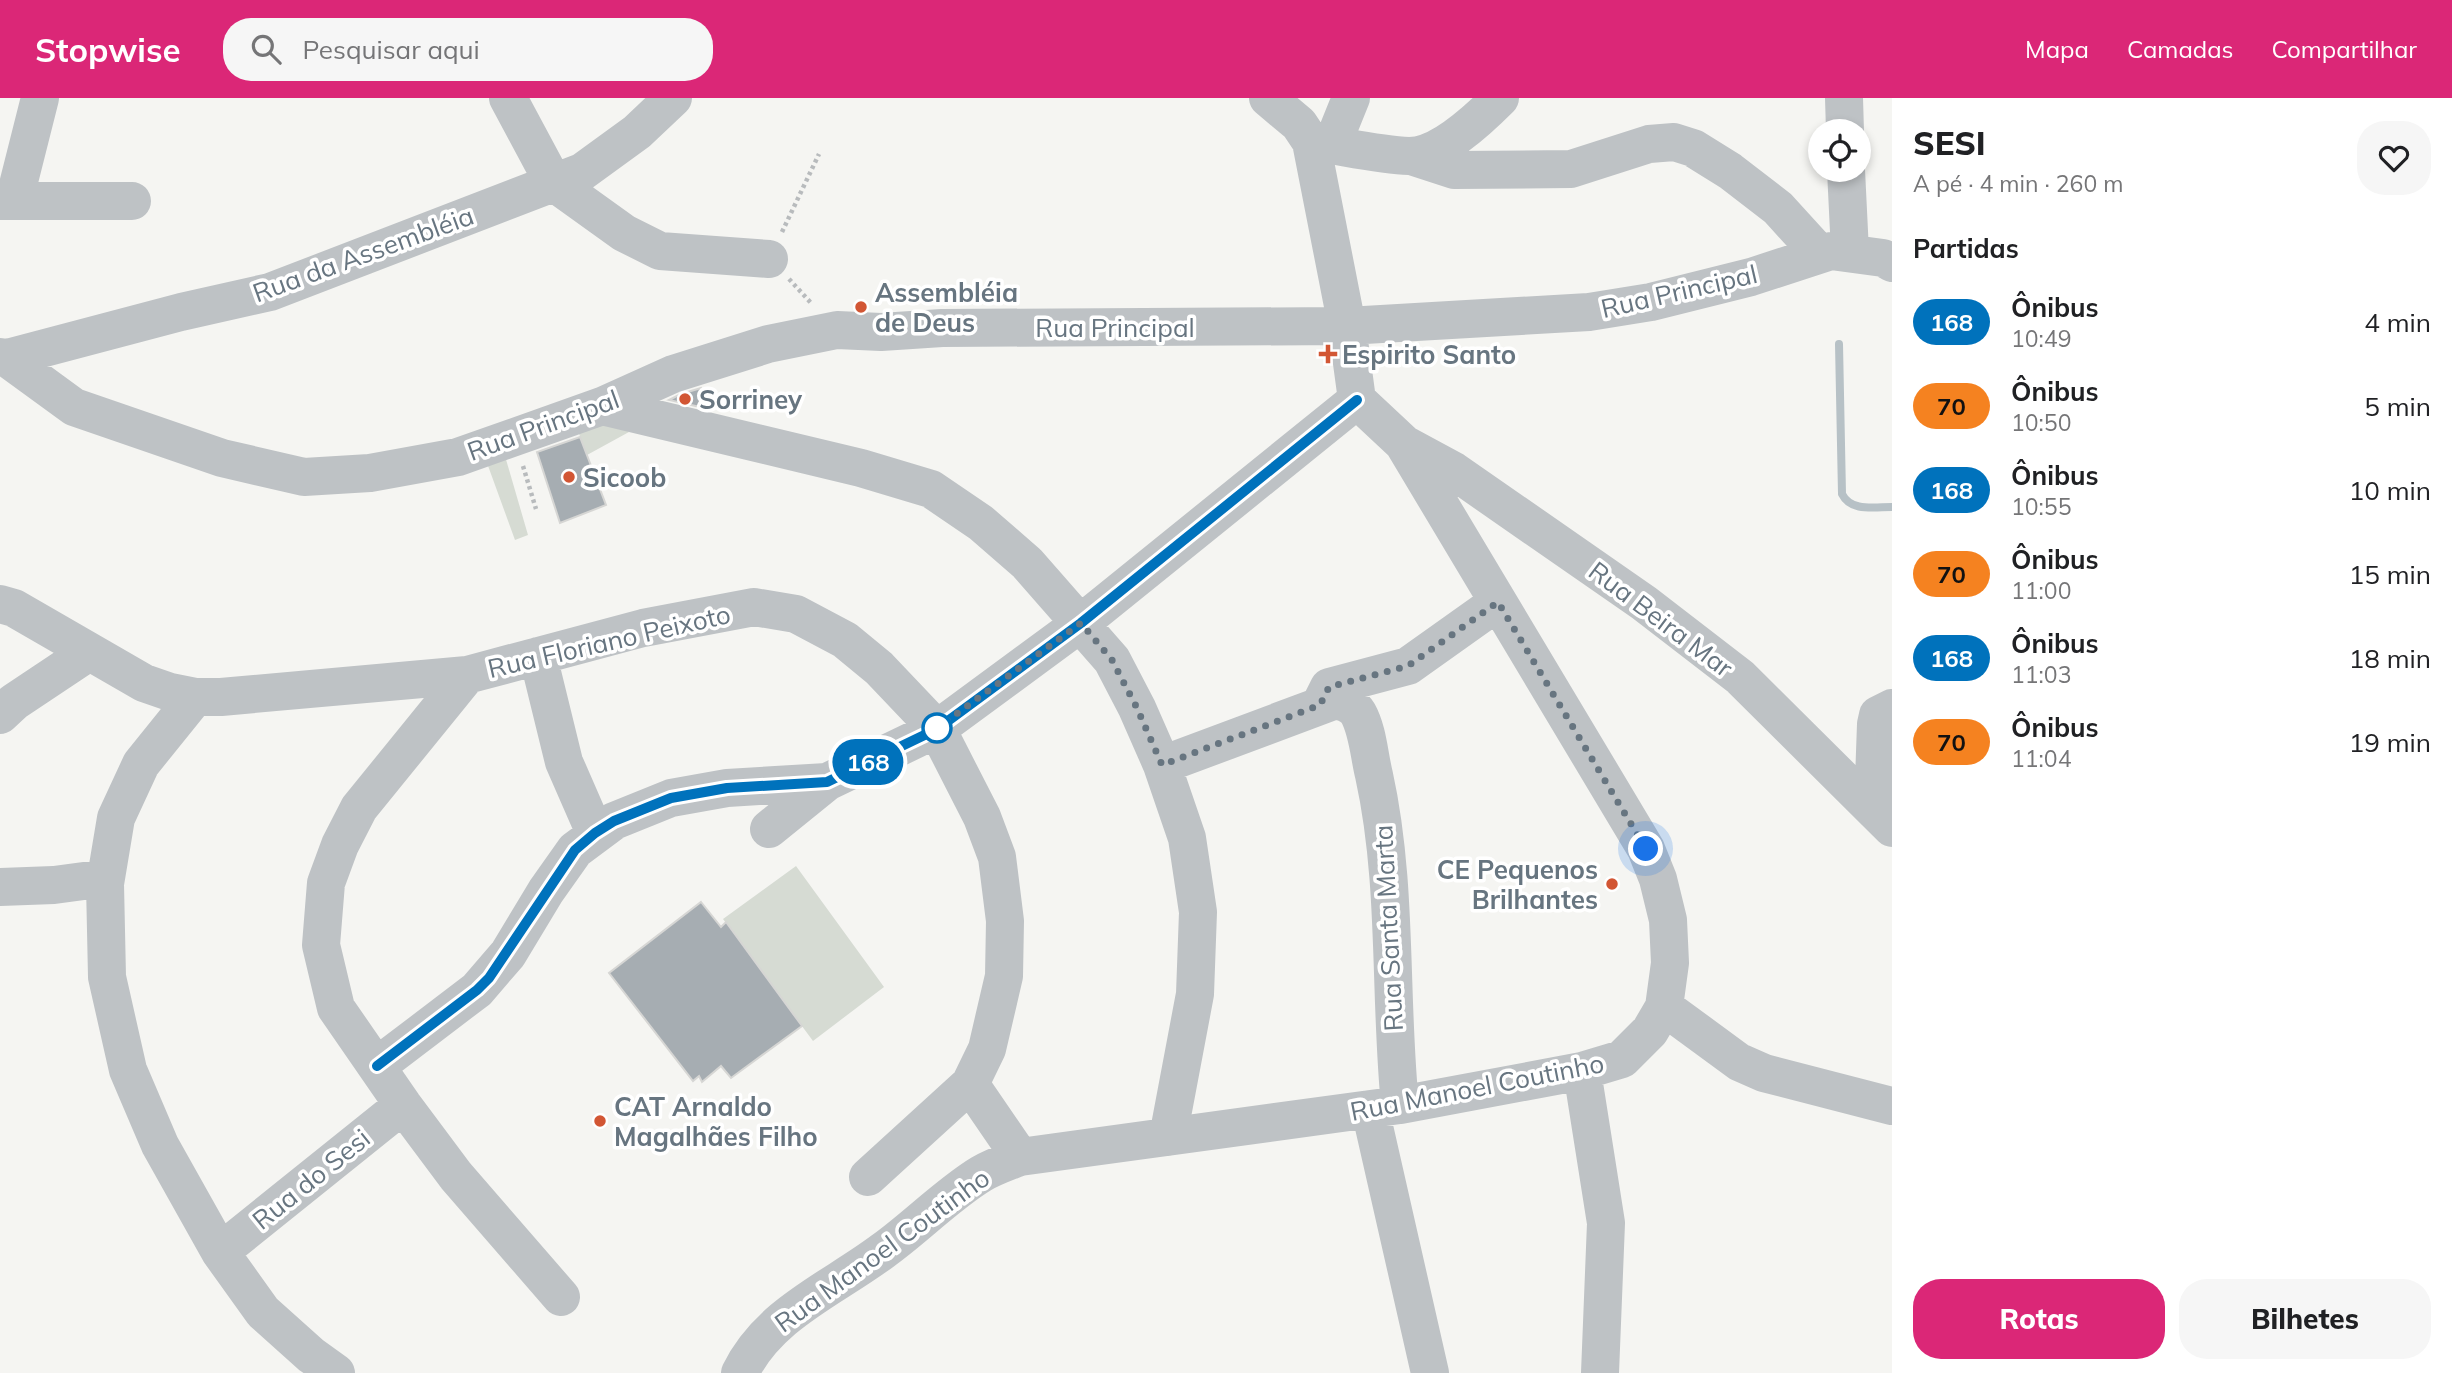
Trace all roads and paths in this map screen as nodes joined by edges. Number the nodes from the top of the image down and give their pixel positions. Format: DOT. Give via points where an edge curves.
graph roads {
  1 [pos="40,98"];
  2 [pos="508,98"];
  3 [pos="673,98"];
  4 [pos="1268,98"];
  5 [pos="1351,98"];
  6 [pos="1500,98"];
  7 [pos="1844,98"];
  8 [pos="1845,119"];
  9 [pos="1322,144"];
  10 [pos="819,154"];
  11 [pos="1411,156"];
  12 [pos="553,182"];
  13 [pos="1849,182"];
  14 [pos="7,201"];
  15 [pos="132,201"];
  16 [pos="1867,255"];
  17 [pos="769,259"];
  18 [pos="1347,326"];
  19 [pos="837,330"];
  20 [pos="4,358"];
  21 [pos="1357,400"];
  22 [pos="602,406"];
  23 [pos="1403,443"];
  24 [pos="523,463"];
  25 [pos="536,509"];
  26 [pos="1498,602"];
  27 [pos="0,604"];
  28 [pos="1081,623"];
  29 [pos="89,652"];
  30 [pos="538,656"];
  31 [pos="467,675"];
  32 [pos="195,696"];
  33 [pos="1320,705"];
  34 [pos="1892,708"];
  35 [pos="0,715"];
  36 [pos="937,729"];
  37 [pos="1162,765"];
  38 [pos="827,782"];
  39 [pos="1882,818"];
  40 [pos="769,829"];
  41 [pos="595,833"];
  42 [pos="106,878"];
  43 [pos="0,887"];
  44 [pos="1664,1007"];
  45 [pos="377,1066"];
  46 [pos="1582,1071"];
  47 [pos="970,1084"];
  48 [pos="403,1105"];
  49 [pos="1892,1105"];
  50 [pos="1385,1107"];
  51 [pos="1168,1137"];
  52 [pos="1020,1157"];
  53 [pos="868,1177"];
  54 [pos="220,1252"];
  55 [pos="561,1297"];
  56 [pos="336,1373"];
  57 [pos="740,1373"];
  58 [pos="1430,1373"];
  59 [pos="1600,1373"];
  1 -- 14 [label="street"];
  2 -- 12 [label="street"];
  3 -- 12 [label="street, Rua da Assembléia" via="637,132 582,172"];
  4 -- 9 [label="street"];
  5 -- 9 [label="street"];
  6 -- 11 [label="street" via="1448,143"];
  7 -- 8 [label="street"];
  9 -- 11 [label="street"];
  9 -- 18 [label="street"];
  10 -- 17 [label="path"];
  11 -- 16 [label="street" via="1454,170 1571,169 1649,144 1674,142 1693,148 1778,208"];
  12 -- 17 [label="street" via="624,233 660,251"];
  12 -- 20 [label="street, Rua da Assembléia" via="270,292"];
  13 -- 16 [label="street"];
  14 -- 15 [label="street"];
  16 -- 18 [label="street, Rua Principal" via="1589,312"];
  17 -- 19 [label="path"];
  18 -- 19 [label="street, Rua Principal"];
  18 -- 21 [label="street"];
  19 -- 22 [label="street, Rua Principal" via="768,344 673,374"];
  20 -- 22 [label="street, Rua Principal" via="74,407 222,457 303,477 370,473 458,457"];
  21 -- 23 [label="street, Rua Manoel Coutinho"];
  21 -- 28 [label="street"];
  22 -- 28 [label="street" via="932,489 1027,563"];
  23 -- 26 [label="street, Rua Manoel Coutinho"];
  23 -- 39 [label="street, Rua Beira Mar" via="1465,479 1644,603 1729,669"];
  24 -- 25 [label="path"];
  26 -- 33 [label="street" via="1408,666 1329,687"];
  26 -- 44 [label="street, Rua Manoel Coutinho" via="1640,838 1658,879 1668,920 1670,962"];
  27 -- 29 [label="street, Rua Floriano Peixoto"];
  28 -- 36 [label="street"];
  28 -- 37 [label="street" via="1112,660"];
  29 -- 32 [label="street, Rua Floriano Peixoto" via="144,683"];
  29 -- 35 [label="street"];
  30 -- 31 [label="street, Rua Floriano Peixoto"];
  30 -- 36 [label="street, Rua Floriano Peixoto" via="643,628 754,607 796,614 845,640 880,668"];
  30 -- 41 [label="street" via="564,762"];
  31 -- 32 [label="street, Rua Floriano Peixoto"];
  31 -- 45 [label="street" via="359,808 326,883 321,945 336,1008"];
  32 -- 42 [label="street" via="141,764 116,818"];
  33 -- 37 [label="street, Rua Santa Marta"];
  33 -- 50 [label="street, Rua Santa Marta" via="1336,700 1357,711 1383,817 1391,900 1395,1058"];
  34 -- 39 [label="street" via="1878,715 1875,724"];
  36 -- 38 [label="street"];
  36 -- 47 [label="street, Rua Floriano Peixoto" via="982,817 997,858 1005,921 1004,976 987,1049"];
  37 -- 51 [label="street" via="1187,838 1199,912 1195,994"];
  38 -- 40 [label="street"];
  38 -- 41 [label="street" via="727,788 671,798"];
  41 -- 45 [label="street" via="575,850 489,978"];
  42 -- 43 [label="street"];
  42 -- 54 [label="street" via="107,977 128,1070 160,1145"];
  44 -- 46 [label="street, Rua Manoel Coutinho" via="1650,1031 1622,1059"];
  44 -- 49 [label="street" via="1739,1062 1764,1073"];
  45 -- 48 [label="street"];
  46 -- 50 [label="street, Rua Manoel Coutinho"];
  46 -- 59 [label="street" via="1606,1223"];
  47 -- 52 [label="street"];
  47 -- 53 [label="street, Rua Floriano Peixoto"];
  48 -- 54 [label="street, Rua do Sesi"];
  48 -- 55 [label="street" via="456,1176"];
  50 -- 51 [label="street, Rua Manoel Coutinho"];
  50 -- 58 [label="street, Rua Santa Marta"];
  51 -- 52 [label="street, Rua Manoel Coutinho"];
  52 -- 57 [label="street, Rua Manoel Coutinho" via="981,1174 883,1251 770,1329"];
  54 -- 56 [label="street" via="263,1312"];
}
